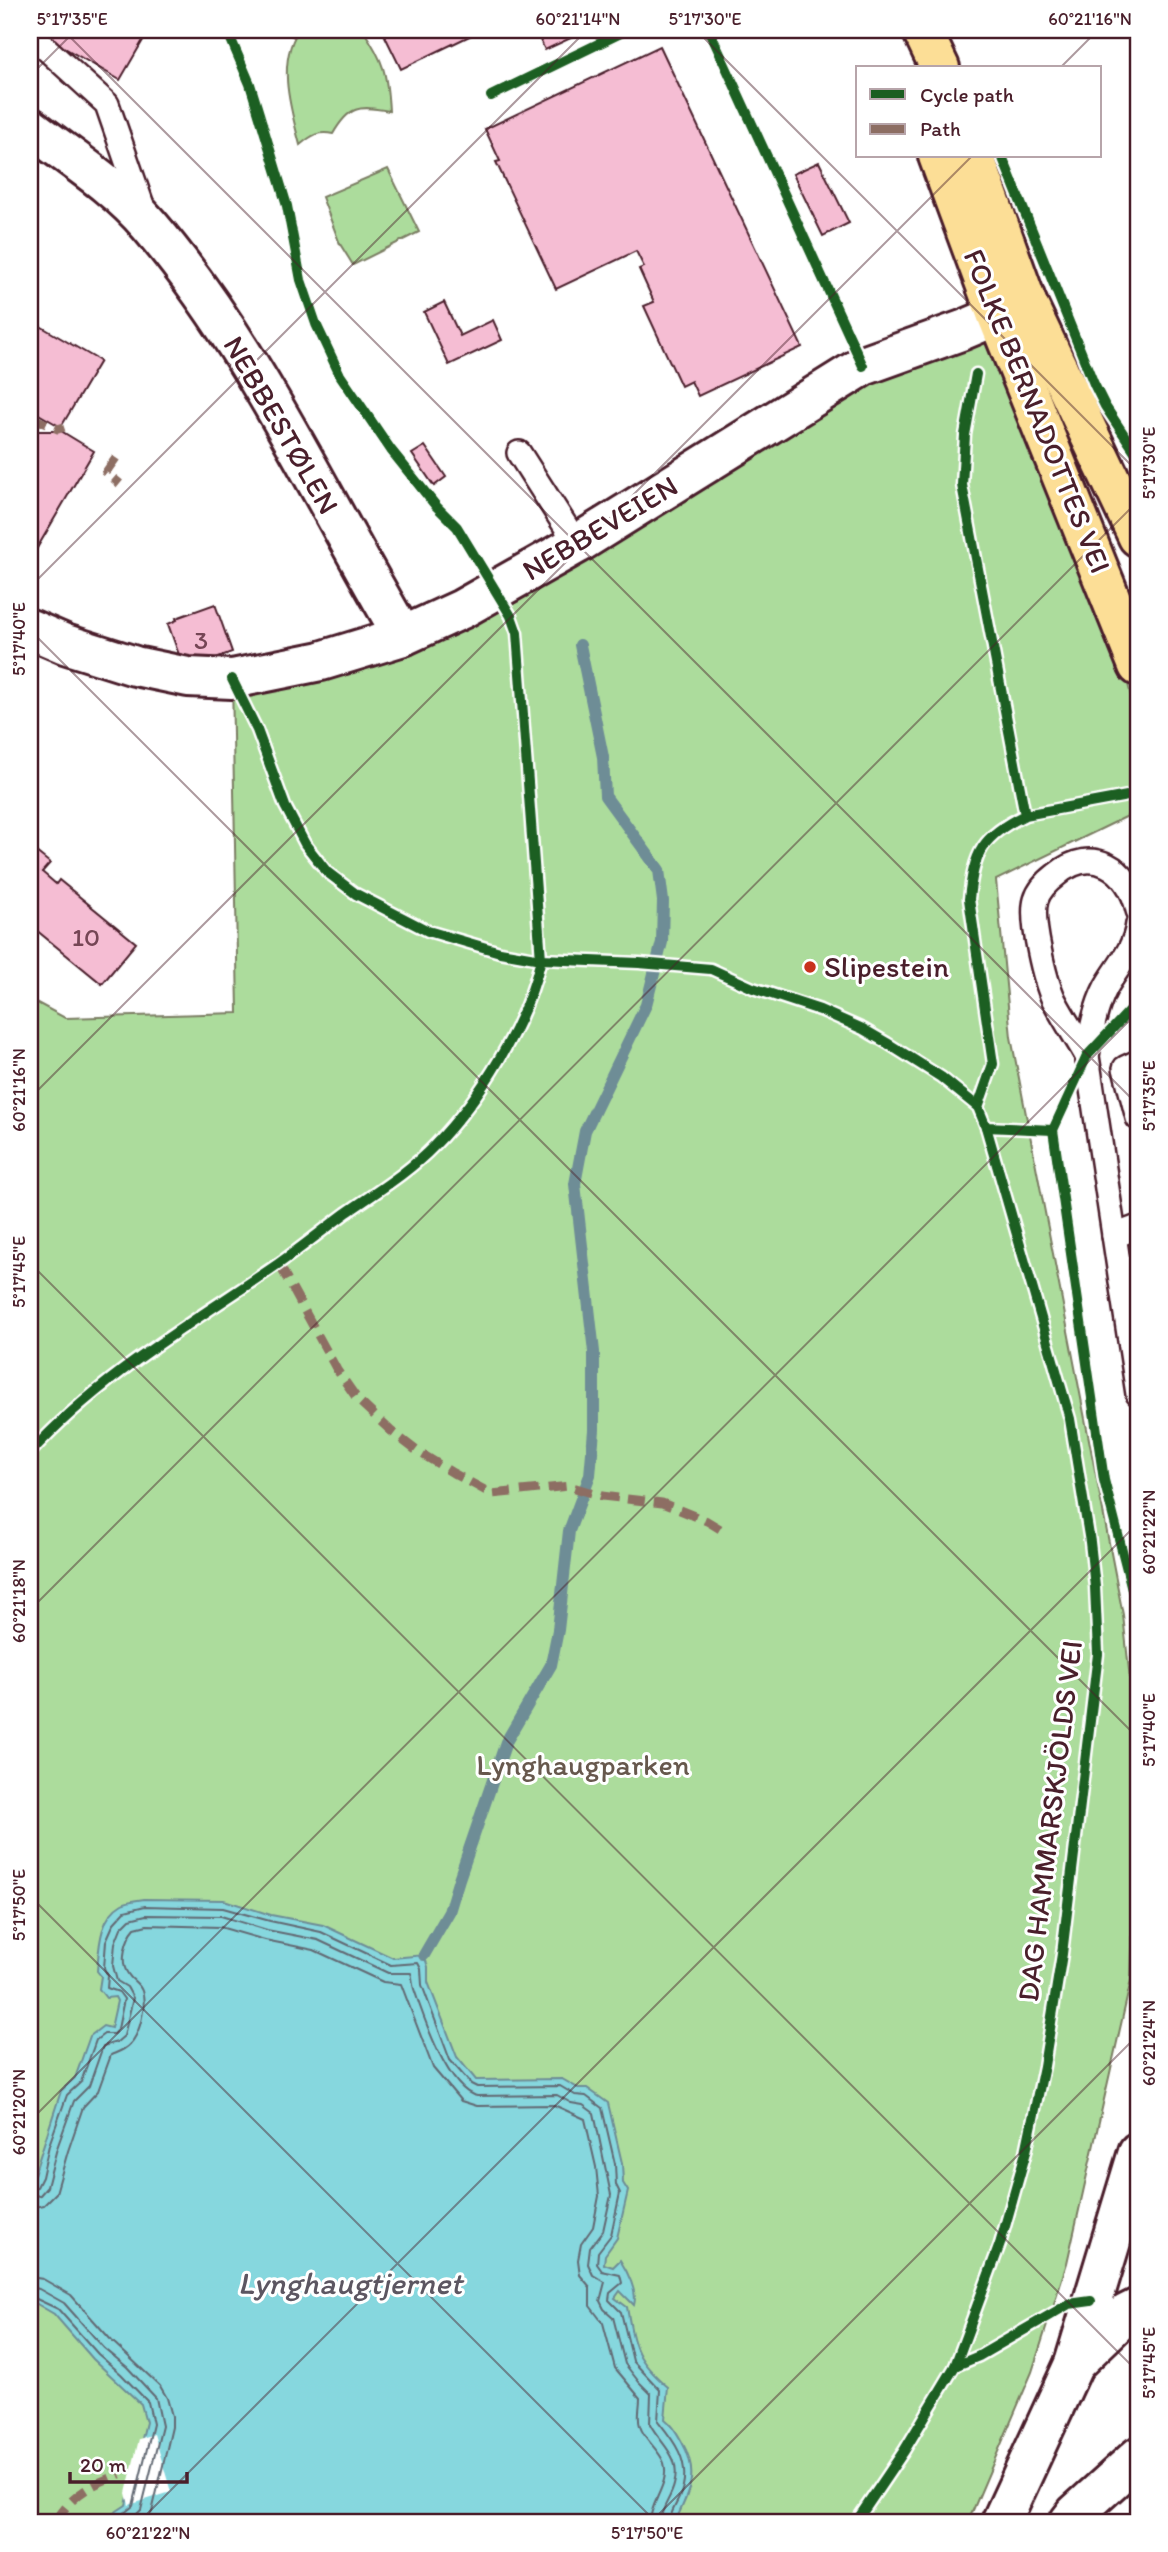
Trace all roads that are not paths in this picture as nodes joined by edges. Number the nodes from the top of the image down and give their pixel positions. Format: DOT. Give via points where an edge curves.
graph roads {
  1 [pos="900,30"];
  2 [pos="922,30"];
  3 [pos="30,34"];
  4 [pos="910,66"];
  5 [pos="939,66"];
  6 [pos="30,127"];
  7 [pos="939,158"];
  8 [pos="974,158"];
  9 [pos="148,223"];
  10 [pos="1012,310"];
  11 [pos="519,453"];
  12 [pos="1138,537"];
  13 [pos="578,544"];
  14 [pos="30,629"];
  15 [pos="403,636"];
  16 [pos="1138,666"];
  17 [pos="1138,910"];
  18 [pos="1138,924"];
  19 [pos="1087,1056"];
  20 [pos="1138,1062"];
  21 [pos="1138,1118"];
  22 [pos="1138,1227"];
  23 [pos="1114,1236"];
  24 [pos="1138,1394"];
  25 [pos="1138,2152"];
  26 [pos="1138,2308"];
  27 [pos="1074,2364"];
  28 [pos="1138,2457"];
  29 [pos="1001,2522"];
  30 [pos="1069,2522"];
  1 -- 4 [label="main road"];
  2 -- 5 [label="main road"];
  3 -- 9 [label="lane, NEBBESTØLEN" via="107,104"];
  6 -- 9 [label="street, NEBBESTØLEN" via="115,191"];
  7 -- 10 [label="main road, FOLKE BERNADOTTES VEI"];
  8 -- 10 [label="main road, FOLKE BERNADOTTES VEI"];
  9 -- 15 [label="street, NEBBESTØLEN" via="219,319 290,434"];
  10 -- 12 [label="main road, FOLKE BERNADOTTES VEI"];
  10 -- 13 [label="street, NEBBEVEIEN" via="863,366"];
  10 -- 16 [label="main road, FOLKE BERNADOTTES VEI"];
  11 -- 13 [label="lane"];
  13 -- 15 [label="street, NEBBEVEIEN" via="462,609"];
  14 -- 15 [label="street, NEBBEVEIEN" via="135,666 188,677 232,679 321,661"];
  17 -- 19 [label="lane" via="1135,895 1122,875 1107,864 1084,860 1065,867 1046,883 1036,900 1035,929 1053,997"];
  18 -- 19 [label="lane" via="1136,938 1105,989"];
  19 -- 23 [label="lane"];
  20 -- 21 [label="lane" via="1125,1068"];
  22 -- 23 [label="lane"];
  23 -- 24 [label="lane"];
  25 -- 27 [label="street"];
  26 -- 27 [label="street"];
  27 -- 29 [label="street"];
  28 -- 30 [label="street"];
}
